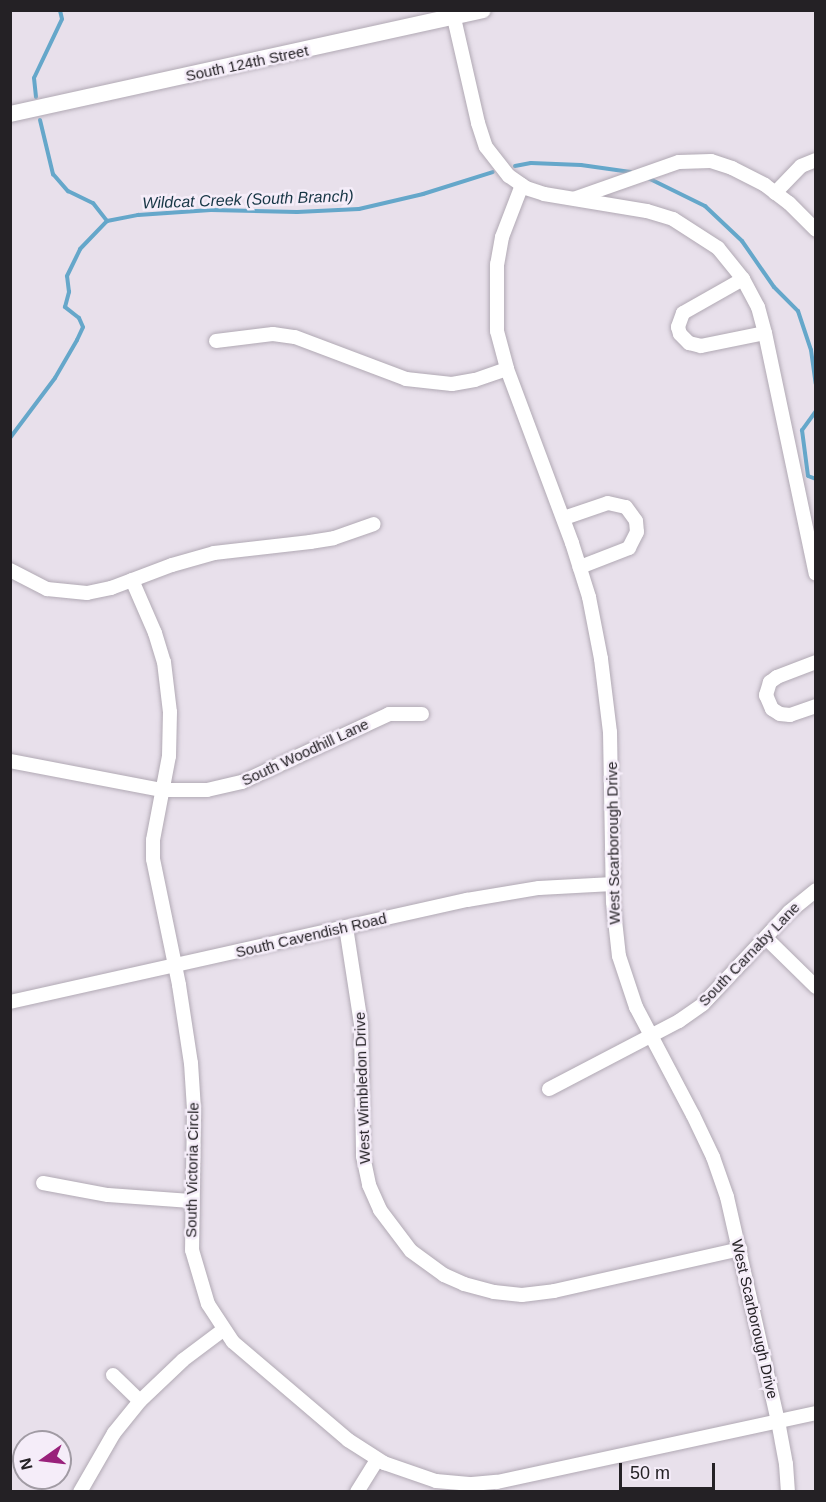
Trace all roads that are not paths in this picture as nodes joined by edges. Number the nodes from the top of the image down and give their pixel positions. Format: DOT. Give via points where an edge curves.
graph roads {
  1 [pos="483,10"];
  2 [pos="454,18"];
  3 [pos="10,114"];
  4 [pos="816,160"];
  5 [pos="522,185"];
  6 [pos="776,193"];
  7 [pos="574,198"];
  8 [pos="811,214"];
  9 [pos="816,230"];
  10 [pos="743,279"];
  11 [pos="765,333"];
  12 [pos="216,341"];
  13 [pos="507,369"];
  14 [pos="564,518"];
  15 [pos="374,524"];
  16 [pos="580,567"];
  17 [pos="10,570"];
  18 [pos="816,574"];
  19 [pos="132,580"];
  20 [pos="816,663"];
  21 [pos="816,706"];
  22 [pos="422,714"];
  23 [pos="10,761"];
  24 [pos="162,790"];
  25 [pos="613,884"];
  26 [pos="816,890"];
  27 [pos="346,927"];
  28 [pos="765,938"];
  29 [pos="175,966"];
  30 [pos="816,987"];
  31 [pos="10,1002"];
  32 [pos="651,1036"];
  33 [pos="549,1089"];
  34 [pos="43,1183"];
  35 [pos="191,1201"];
  36 [pos="740,1250"];
  37 [pos="223,1330"];
  38 [pos="113,1375"];
  39 [pos="140,1401"];
  40 [pos="816,1413"];
  41 [pos="778,1421"];
  42 [pos="377,1460"];
  43 [pos="80,1491"];
  44 [pos="357,1491"];
  45 [pos="788,1491"];
  1 -- 2 [label="street, South 124th Street"];
  2 -- 3 [label="street, South 124th Street"];
  2 -- 5 [label="street" via="486,147"];
  4 -- 6 [label="street" via="801,166"];
  5 -- 7 [label="street" via="544,194"];
  5 -- 13 [label="street, West Scarborough Drive" via="502,237 495,279 497,331"];
  6 -- 7 [label="street" via="732,168 699,160 680,162"];
  6 -- 8 [label="street"];
  7 -- 10 [label="street" via="673,219 718,248"];
  8 -- 9 [label="street"];
  10 -- 11 [label="street" via="758,307"];
  10 -- 11 [label="street" via="683,313 680,334 689,343 701,346"];
  11 -- 18 [label="street"];
  12 -- 13 [label="street" via="273,334 295,337 406,379 452,384"];
  13 -- 14 [label="street, West Scarborough Drive"];
  14 -- 16 [label="street, West Scarborough Drive"];
  14 -- 16 [label="street" via="608,503 626,507 636,521 637,532 629,548"];
  15 -- 19 [label="street" via="310,543 214,553"];
  16 -- 25 [label="street, West Scarborough Drive" via="602,660 608,711"];
  17 -- 19 [label="street" via="47,589 76,593 111,588"];
  19 -- 24 [label="street, South Victoria Circle" via="155,633 167,682 170,738"];
  20 -- 21 [label="street" via="777,677 770,682 766,695 772,710 780,714 790,715"];
  22 -- 24 [label="street, South Woodhill Lane" via="389,714 242,782 207,790"];
  23 -- 24 [label="street, South Woodhill Lane"];
  24 -- 29 [label="street, South Victoria Circle" via="153,859"];
  25 -- 27 [label="street, South Cavendish Road" via="506,892"];
  25 -- 32 [label="street, West Scarborough Drive" via="619,956"];
  26 -- 28 [label="street, South Carnaby Lane"];
  27 -- 29 [label="street, South Cavendish Road"];
  27 -- 36 [label="street, West Wimbledon Drive" via="361,1024 365,1166 380,1210 411,1251 464,1284 522,1295"];
  28 -- 30 [label="street"];
  28 -- 32 [label="street, South Carnaby Lane" via="703,1004"];
  29 -- 31 [label="street, South Cavendish Road"];
  29 -- 35 [label="street, South Victoria Circle" via="191,1063"];
  32 -- 33 [label="street, South Carnaby Lane"];
  32 -- 36 [label="street, West Scarborough Drive" via="713,1157"];
  34 -- 35 [label="street" via="108,1195"];
  35 -- 37 [label="street, South Victoria Circle" via="196,1271"];
  36 -- 41 [label="street, West Scarborough Drive"];
  37 -- 39 [label="street" via="183,1360"];
  37 -- 42 [label="street, South Victoria Circle" via="254,1363"];
  38 -- 39 [label="street"];
  39 -- 43 [label="street" via="114,1433"];
  40 -- 41 [label="street, South Victoria Circle"];
  41 -- 42 [label="street, South Victoria Circle" via="482,1484 436,1480"];
  41 -- 45 [label="street, West Scarborough Drive"];
  42 -- 44 [label="street"];
}
